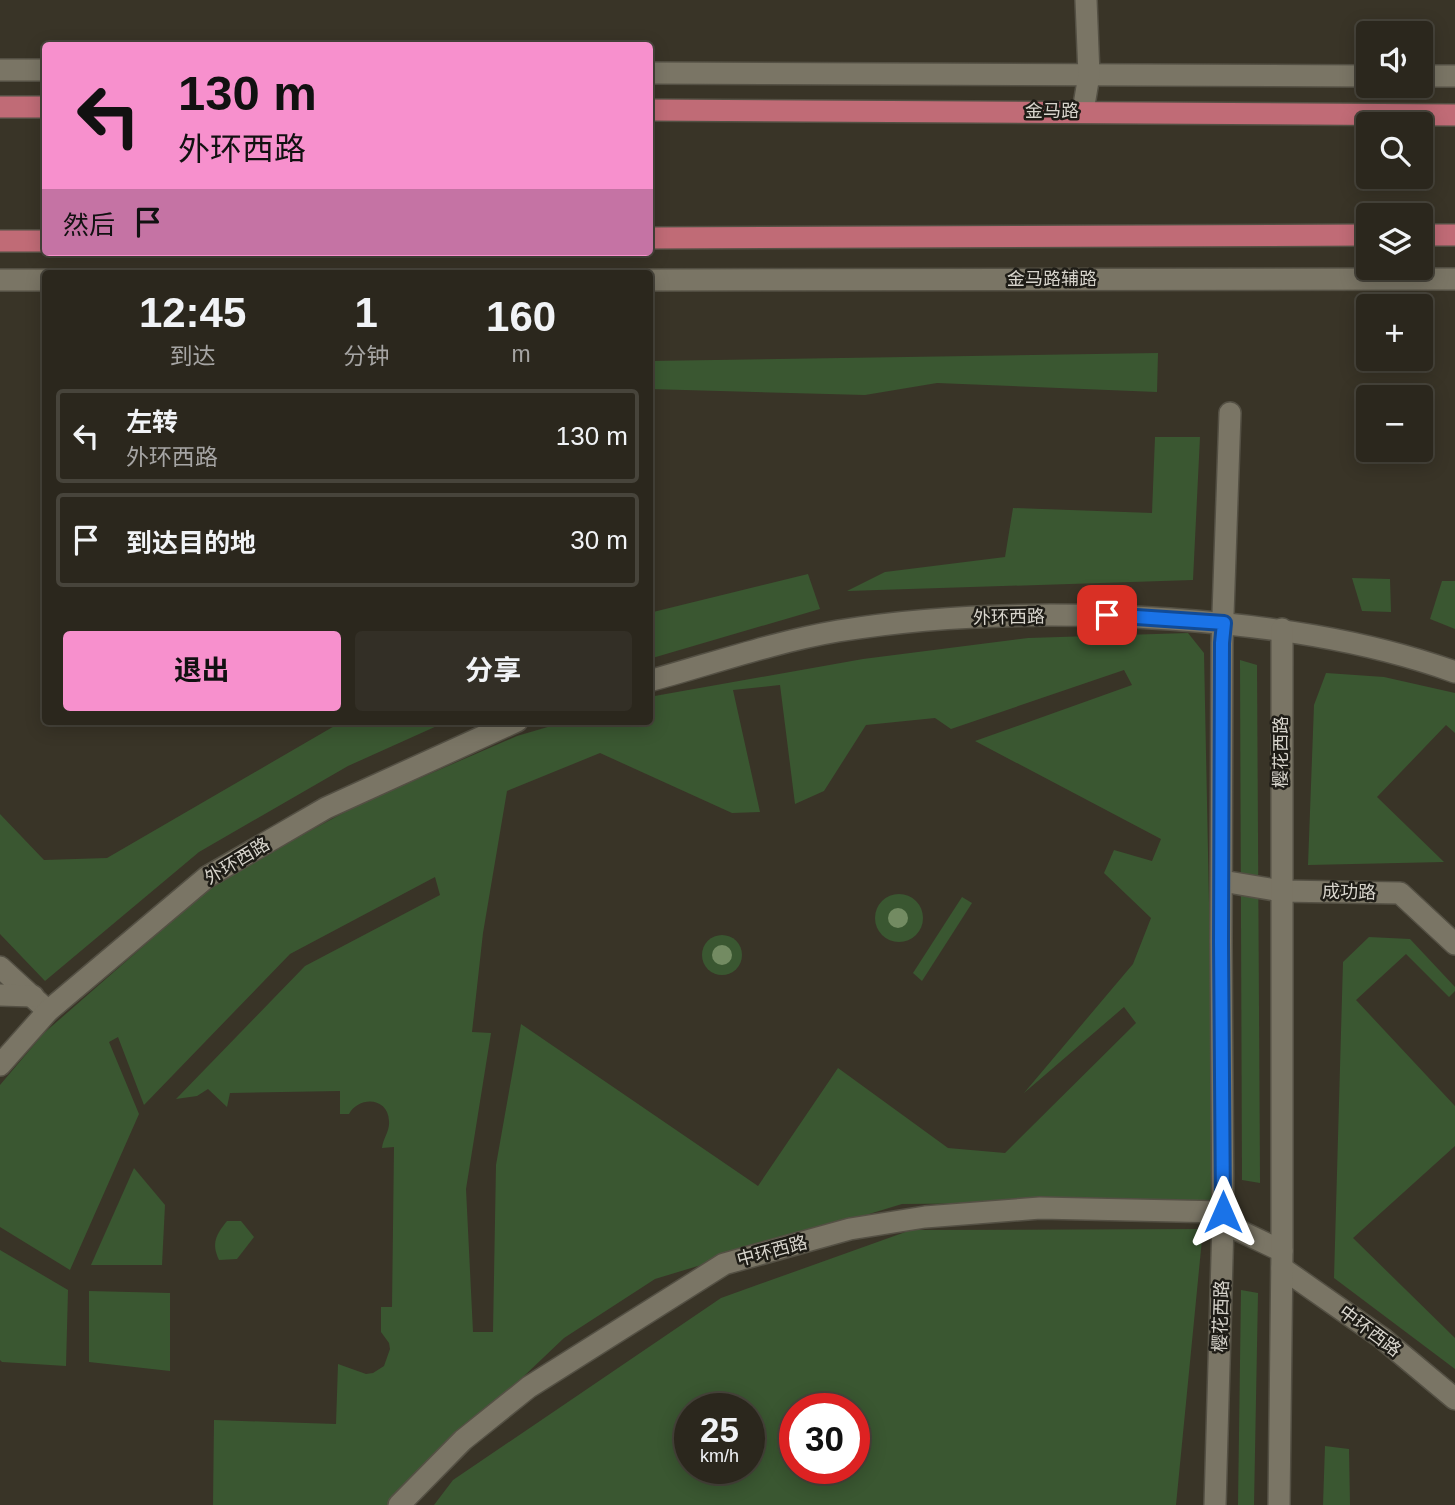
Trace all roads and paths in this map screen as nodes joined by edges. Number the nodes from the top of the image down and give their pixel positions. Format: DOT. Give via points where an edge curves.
graph roads {
  1 [pos="1086,0"];
  2 [pos="0,69"];
  3 [pos="42,70"];
  4 [pos="653,73"];
  5 [pos="1088,75"];
  6 [pos="1356,76"];
  7 [pos="1433,76"];
  8 [pos="1455,76"];
  9 [pos="0,107"];
  10 [pos="42,107"];
  11 [pos="653,110"];
  12 [pos="1083,111"];
  13 [pos="1455,115"];
  14 [pos="1356,235"];
  15 [pos="1433,235"];
  16 [pos="1455,235"];
  17 [pos="653,238"];
  18 [pos="0,241"];
  19 [pos="42,241"];
  20 [pos="653,279"];
  21 [pos="1455,279"];
  22 [pos="0,280"];
  23 [pos="42,280"];
  24 [pos="1230,413"];
  25 [pos="1224,623"];
  26 [pos="1282,629"];
  27 [pos="1455,672"];
  28 [pos="653,680"];
  29 [pos="508,725"];
  30 [pos="1223,881"];
  31 [pos="1281,891"];
  32 [pos="1455,944"];
  33 [pos="0,967"];
  34 [pos="0,995"];
  35 [pos="41,1004"];
  36 [pos="0,1065"];
  37 [pos="1223,1218"];
  38 [pos="1282,1260"];
  39 [pos="1455,1399"];
  40 [pos="399,1505"];
  41 [pos="1215,1505"];
  42 [pos="1279,1505"];
  1 -- 5 [label="street"];
  2 -- 3 [label="street"];
  4 -- 5 [label="street"];
  5 -- 6 [label="street"];
  5 -- 12 [label="street"];
  7 -- 8 [label="street"];
  9 -- 10 [label="main road"];
  11 -- 12 [label="main road, 金马路"];
  12 -- 13 [label="main road, 金马路"];
  14 -- 17 [label="main road"];
  15 -- 16 [label="main road"];
  18 -- 19 [label="main road"];
  20 -- 21 [label="street, 金马路辅路"];
  22 -- 23 [label="street"];
  24 -- 25 [label="street, 樱花西路"];
  25 -- 26 [label="street, 外环西路"];
  25 -- 28 [label="street, 外环西路" via="1107,615 982,616 880,626 776,646"];
  25 -- 30 [label="street, 樱花西路"];
  26 -- 27 [label="street, 外环西路"];
  26 -- 31 [label="street, 樱花西路"];
  29 -- 35 [label="street, 外环西路" via="327,808 207,877"];
  30 -- 31 [label="street, 成功路"];
  30 -- 37 [label="street, 樱花西路"];
  31 -- 32 [label="street, 成功路" via="1400,893"];
  31 -- 38 [label="street, 樱花西路"];
  33 -- 35 [label="street"];
  34 -- 35 [label="street"];
  35 -- 36 [label="street, 外环西路"];
  37 -- 38 [label="street, 中环西路"];
  37 -- 40 [label="street, 中环西路" via="1040,1208 925,1217 850,1229 724,1264 529,1387 463,1440"];
  37 -- 41 [label="street, 樱花西路"];
  38 -- 39 [label="street, 中环西路"];
  38 -- 42 [label="street, 樱花西路"];
}
